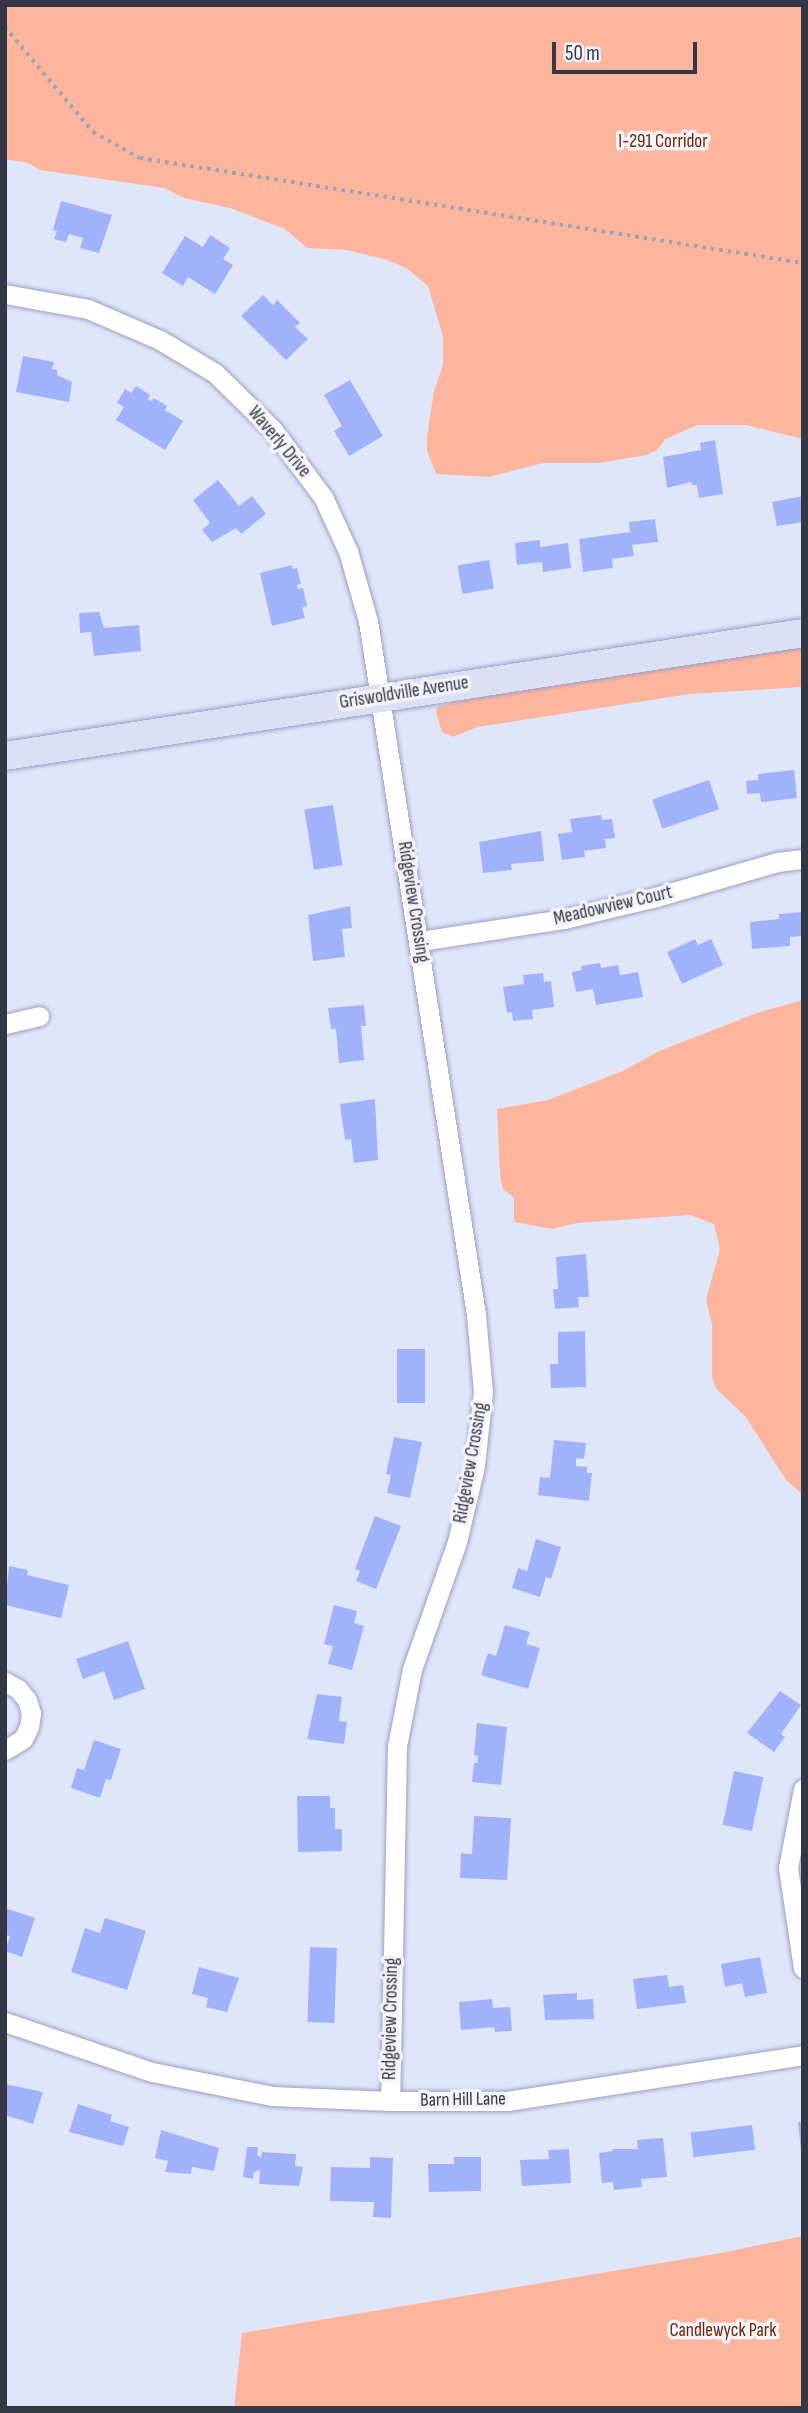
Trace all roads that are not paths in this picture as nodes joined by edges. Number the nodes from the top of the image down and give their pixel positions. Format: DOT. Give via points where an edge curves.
graph roads {
  1 [pos="5,295"];
  2 [pos="803,633"];
  3 [pos="378,697"];
  4 [pos="5,756"];
  5 [pos="803,859"];
  6 [pos="419,941"];
  7 [pos="39,1016"];
  8 [pos="5,1024"];
  9 [pos="5,1682"];
  10 [pos="5,1750"];
  11 [pos="803,1789"];
  12 [pos="803,1968"];
  13 [pos="5,2022"];
  14 [pos="803,2055"];
  15 [pos="390,2101"];
  1 -- 3 [label="street, Waverly Drive" via="88,309 160,340 215,373 273,430 323,496 348,551 368,621"];
  2 -- 3 [label="street, Griswoldville Avenue"];
  3 -- 4 [label="street, Griswoldville Avenue"];
  3 -- 6 [label="street, Ridgeview Crossing"];
  5 -- 6 [label="street, Meadowview Court" via="564,919"];
  6 -- 15 [label="street, Ridgeview Crossing" via="476,1315 483,1392 475,1466 457,1542 412,1669 397,1746"];
  7 -- 8 [label="street"];
  9 -- 10 [label="street" via="18,1689 31,1713 23,1739"];
  11 -- 12 [label="street" via="788,1868"];
  13 -- 15 [label="street, Barn Hill Lane" via="152,2072 272,2096"];
  14 -- 15 [label="street, Barn Hill Lane" via="507,2101"];
}
